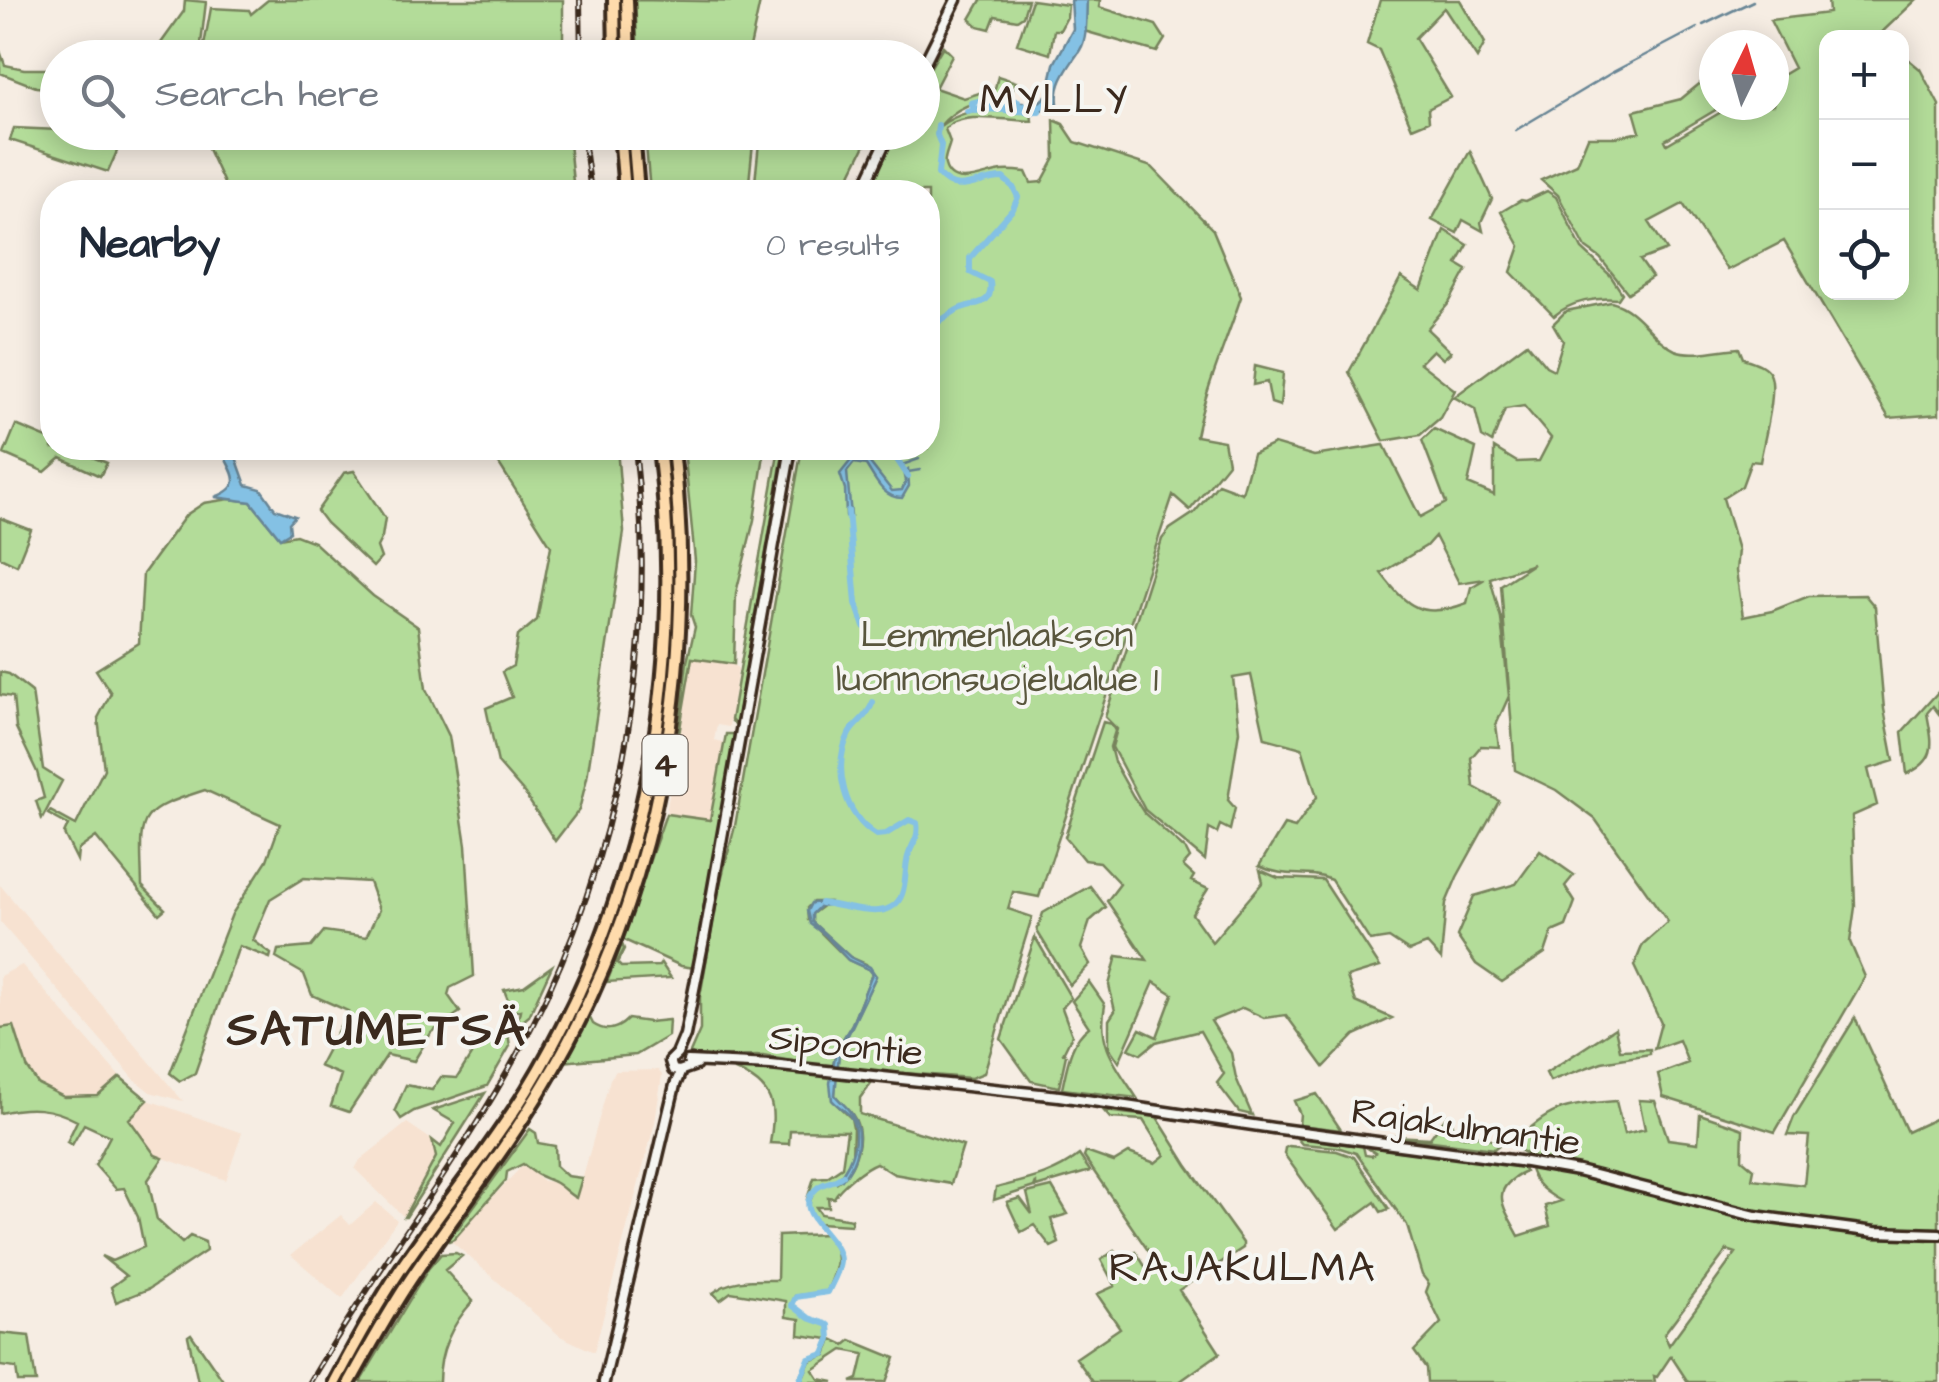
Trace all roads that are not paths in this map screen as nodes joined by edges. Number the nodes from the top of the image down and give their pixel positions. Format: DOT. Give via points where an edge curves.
graph roads {
  1 [pos="614,0"];
  2 [pos="628,0"];
  3 [pos="956,0"];
  4 [pos="615,40"];
  5 [pos="629,40"];
  6 [pos="936,40"];
  7 [pos="622,150"];
  8 [pos="635,150"];
  9 [pos="882,150"];
  10 [pos="624,180"];
  11 [pos="637,180"];
  12 [pos="868,180"];
  13 [pos="660,460"];
  14 [pos="674,460"];
  15 [pos="789,460"];
  16 [pos="682,1063"];
  17 [pos="982,1087"];
  18 [pos="1939,1234"];
  19 [pos="335,1382"];
  20 [pos="350,1382"];
  21 [pos="604,1382"];
  1 -- 4 [label="highway"];
  2 -- 5 [label="highway"];
  3 -- 6 [label="main road"];
  7 -- 10 [label="highway"];
  8 -- 11 [label="highway"];
  9 -- 12 [label="main road"];
  13 -- 19 [label="highway, 4" via="668,624 660,714 625,870 598,947 528,1089 380,1302"];
  14 -- 20 [label="highway, 4" via="682,597 677,678 656,811 628,904 557,1064 390,1310"];
  15 -- 16 [label="main road"];
  16 -- 17 [label="main road, Sipoontie" via="771,1065"];
  16 -- 21 [label="main road"];
  17 -- 18 [label="main road, Rajakulmantie" via="1526,1162 1756,1216"];
}
